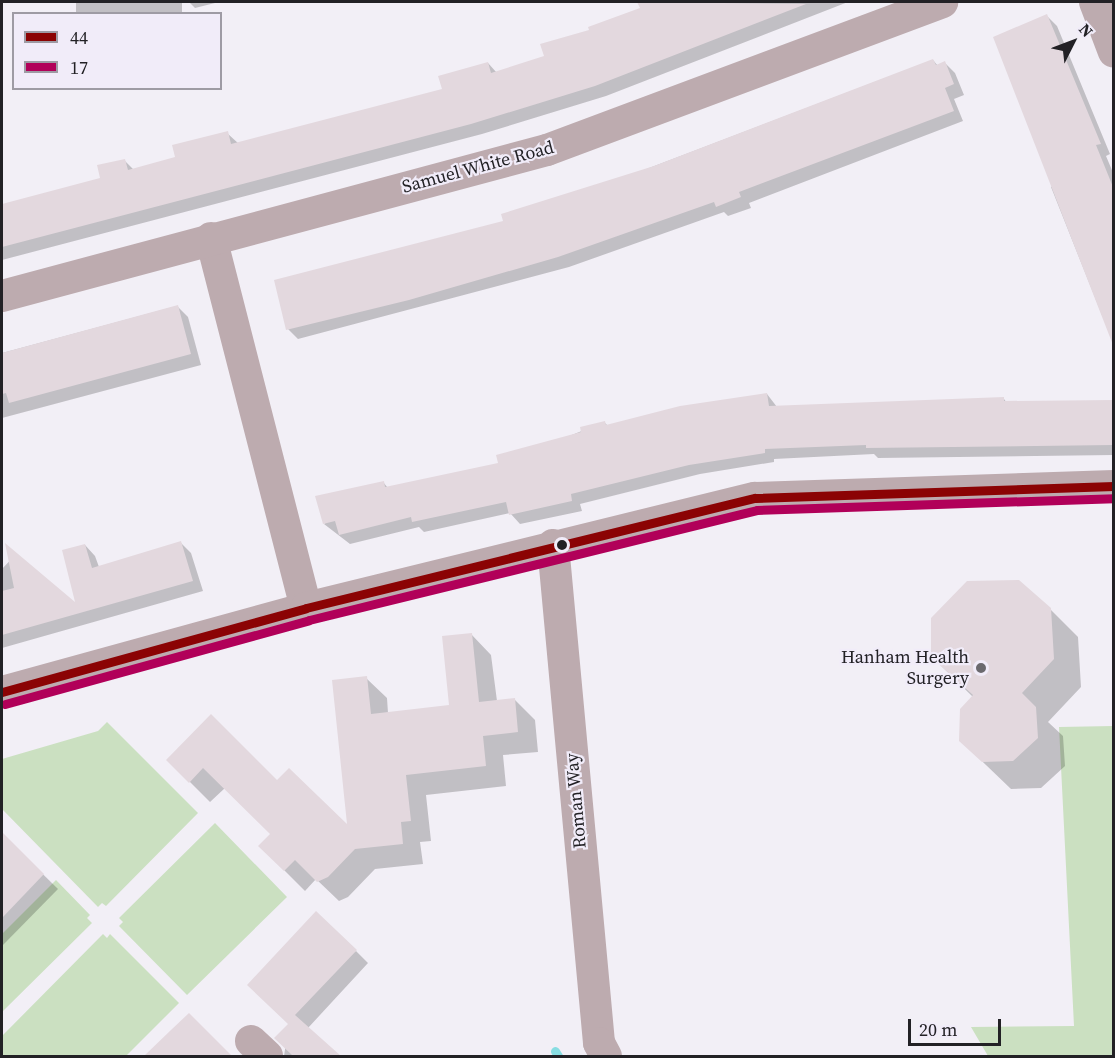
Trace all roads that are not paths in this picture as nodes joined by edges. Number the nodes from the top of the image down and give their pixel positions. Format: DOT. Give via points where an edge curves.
graph roads {
  1 [pos="942,2"];
  2 [pos="1095,2"];
  3 [pos="1113,52"];
  4 [pos="211,238"];
  5 [pos="2,296"];
  6 [pos="1113,486"];
  7 [pos="553,545"];
  8 [pos="306,608"];
  9 [pos="2,692"];
  10 [pos="606,1056"];
  1 -- 4 [label="street, Samuel White Road" via="548,150"];
  2 -- 3 [label="street"];
  4 -- 5 [label="street, Samuel White Road"];
  4 -- 8 [label="street"];
  6 -- 7 [label="street" via="755,498"];
  7 -- 8 [label="street"];
  7 -- 10 [label="street, Roman Way" via="598,1032"];
  8 -- 9 [label="street"];
}
